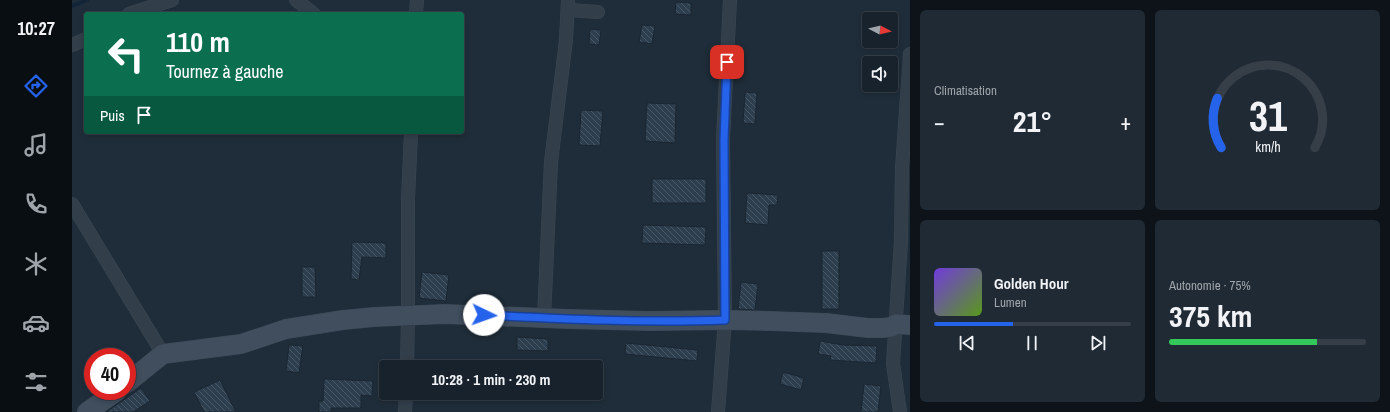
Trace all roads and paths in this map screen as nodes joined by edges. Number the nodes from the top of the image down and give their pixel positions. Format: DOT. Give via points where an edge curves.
graph roads {
  1 [pos="172,0"];
  2 [pos="296,0"];
  3 [pos="417,0"];
  4 [pos="730,0"];
  5 [pos="568,5"];
  6 [pos="135,12"];
  7 [pos="311,12"];
  8 [pos="416,12"];
  9 [pos="598,12"];
  10 [pos="84,40"];
  11 [pos="72,45"];
  12 [pos="910,54"];
  13 [pos="411,134"];
  14 [pos="72,204"];
  15 [pos="408,315"];
  16 [pos="544,318"];
  17 [pos="725,320"];
  18 [pos="903,325"];
  19 [pos="163,354"];
  20 [pos="407,360"];
  21 [pos="136,376"];
  22 [pos="104,400"];
  23 [pos="406,400"];
  24 [pos="87,412"];
  25 [pos="405,412"];
  26 [pos="718,412"];
  27 [pos="900,412"];
  1 -- 6 [label="street"];
  2 -- 7 [label="street"];
  3 -- 8 [label="street"];
  4 -- 17 [label="street" via="724,140"];
  5 -- 9 [label="street"];
  5 -- 16 [label="street" via="551,162"];
  10 -- 11 [label="street"];
  12 -- 18 [label="street" via="902,168"];
  13 -- 15 [label="street"];
  14 -- 19 [label="street"];
  15 -- 16 [label="street"];
  15 -- 19 [label="street" via="313,324 286,329 241,344"];
  15 -- 20 [label="street"];
  16 -- 17 [label="street"];
  17 -- 18 [label="street" via="826,323 868,328"];
  17 -- 26 [label="street"];
  18 -- 27 [label="street" via="893,364"];
  19 -- 21 [label="street"];
  22 -- 24 [label="street"];
  23 -- 25 [label="street"];
}
